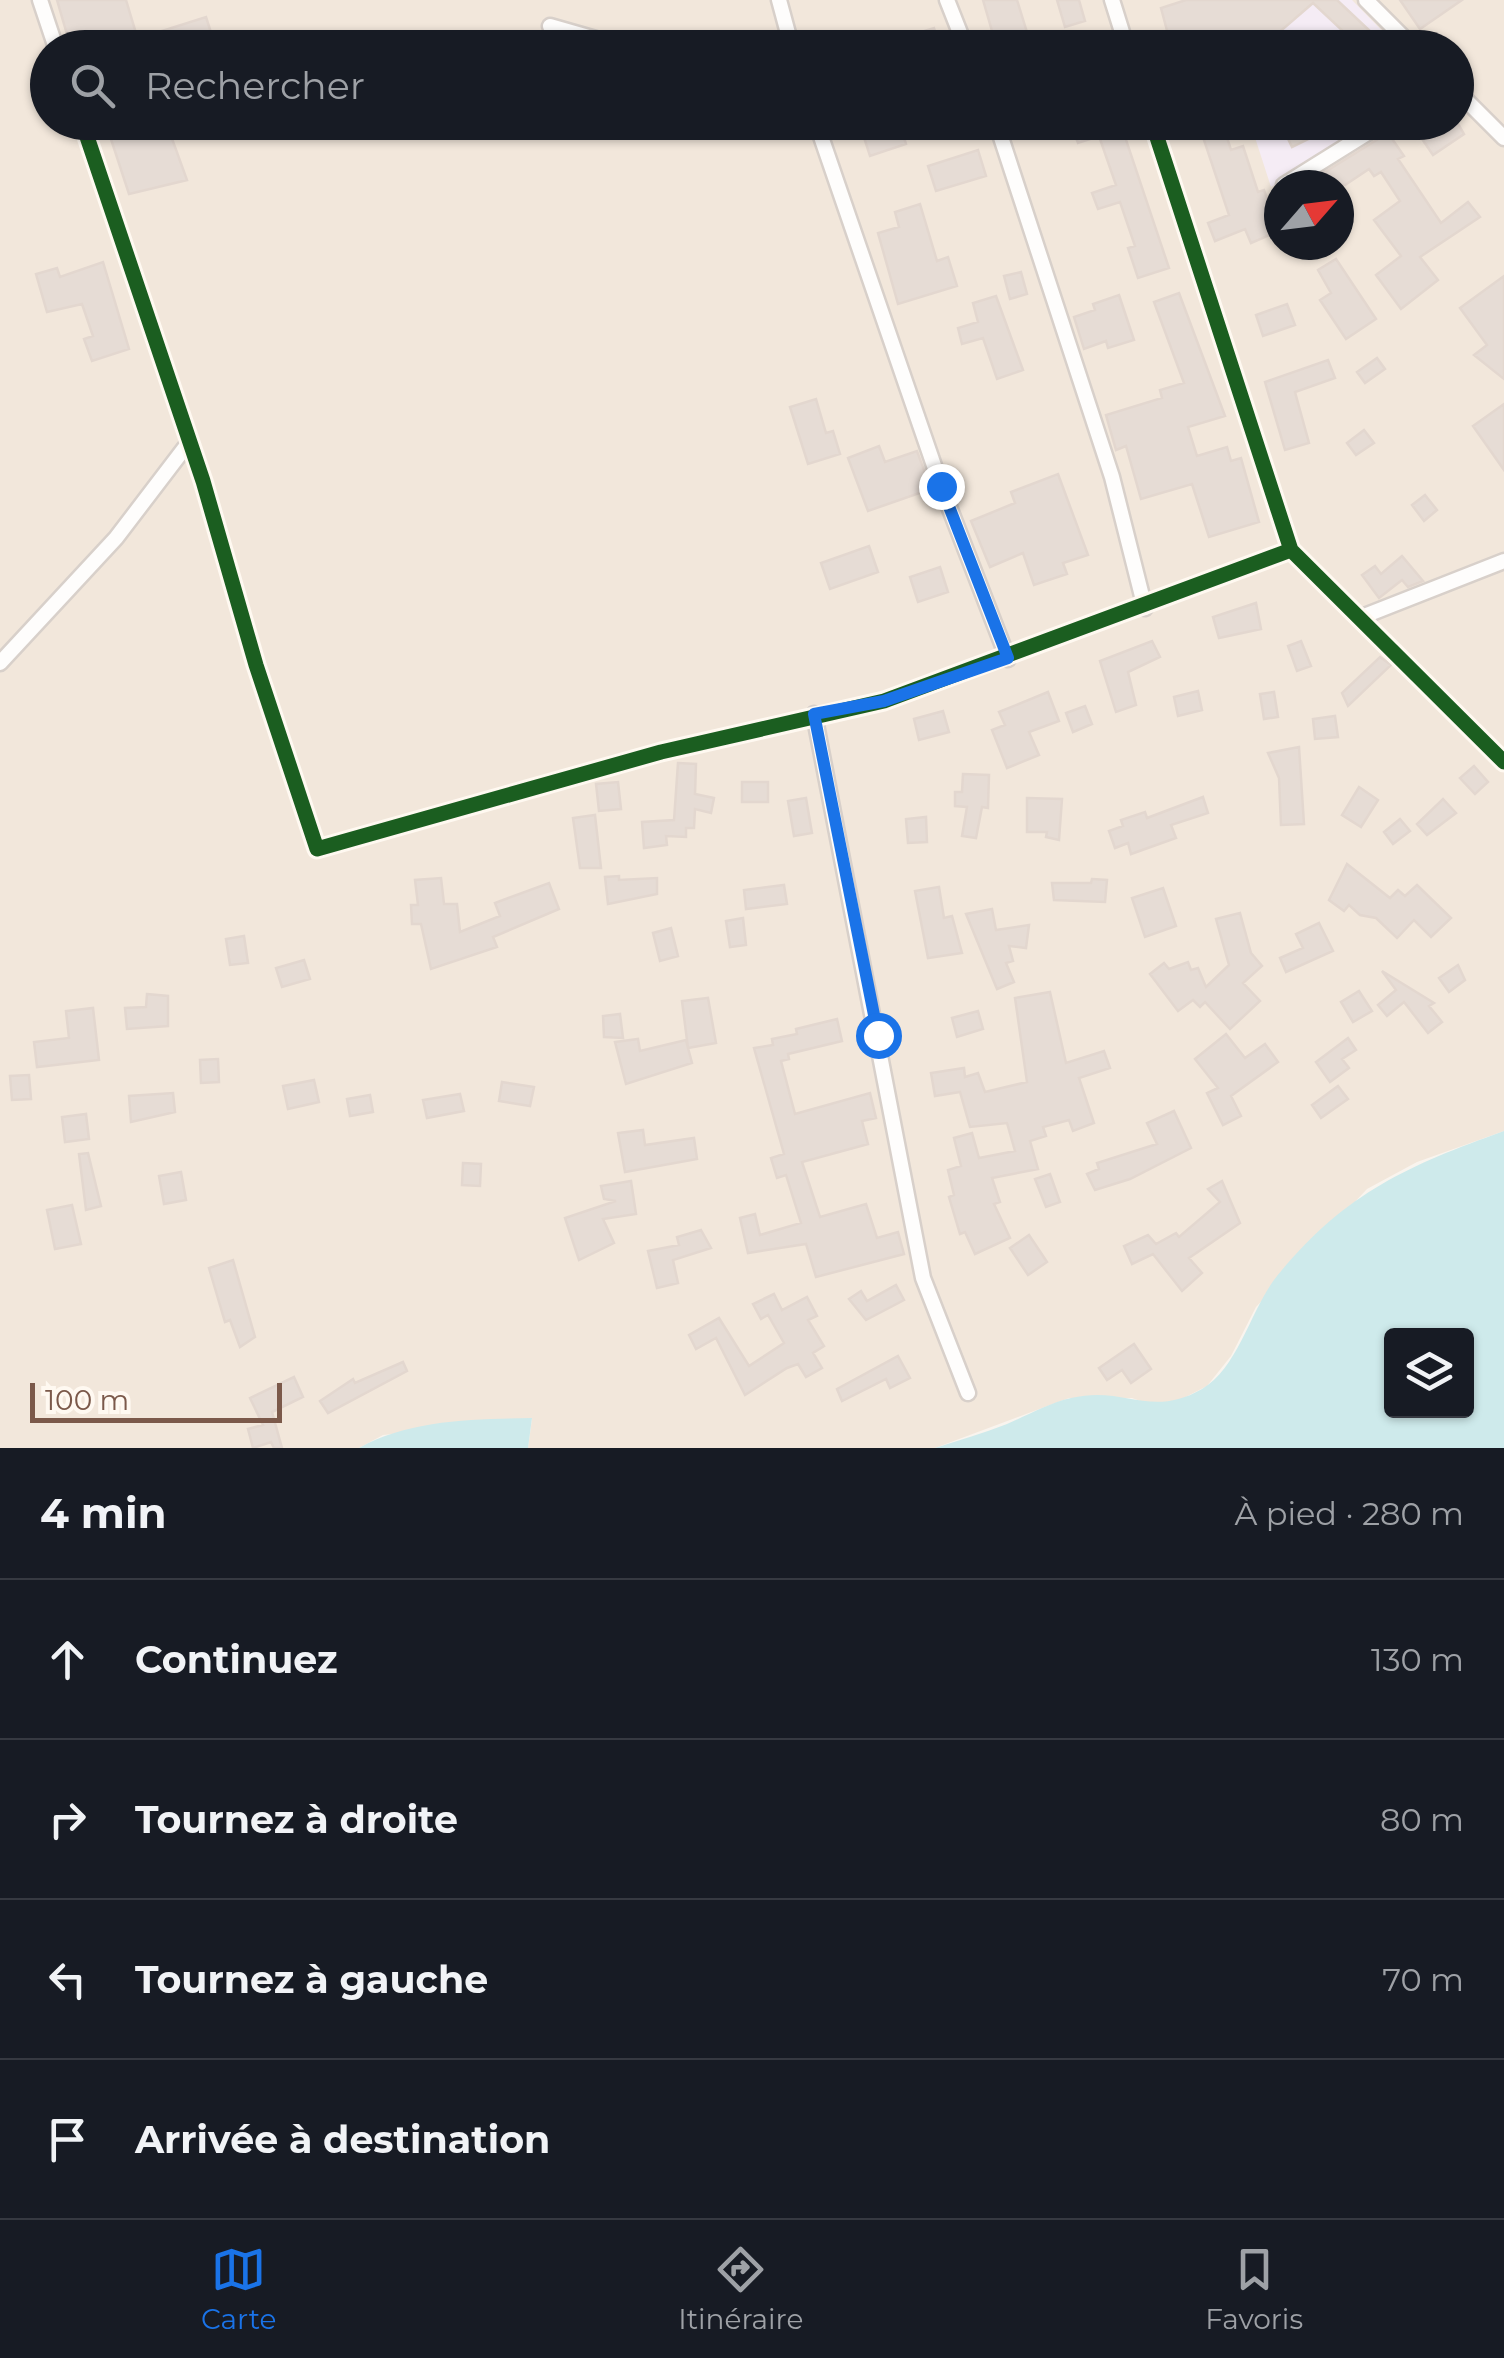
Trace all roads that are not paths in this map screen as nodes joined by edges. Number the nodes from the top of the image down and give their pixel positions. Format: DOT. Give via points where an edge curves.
graph roads {
  1 [pos="40,0"];
  2 [pos="779,0"];
  3 [pos="947,0"];
  4 [pos="1112,0"];
  5 [pos="1366,0"];
  6 [pos="550,26"];
  7 [pos="50,30"];
  8 [pos="564,30"];
  9 [pos="787,30"];
  10 [pos="959,30"];
  11 [pos="1121,30"];
  12 [pos="1396,30"];
  13 [pos="1474,108"];
  14 [pos="1504,138"];
  15 [pos="88,140"];
  16 [pos="822,140"];
  17 [pos="1002,140"];
  18 [pos="1158,140"];
  19 [pos="1355,140"];
  20 [pos="1307,170"];
  21 [pos="190,441"];
  22 [pos="1291,550"];
  23 [pos="1504,561"];
  24 [pos="1145,608"];
  25 [pos="1360,618"];
  26 [pos="1008,658"];
  27 [pos="0,663"];
  28 [pos="814,714"];
  29 [pos="1504,762"];
  30 [pos="968,1393"];
  1 -- 7 [label="street"];
  2 -- 9 [label="street"];
  3 -- 10 [label="street"];
  4 -- 11 [label="street"];
  5 -- 12 [label="street"];
  6 -- 8 [label="street"];
  13 -- 14 [label="street"];
  15 -- 21 [label="street"];
  16 -- 26 [label="street"];
  17 -- 24 [label="street" via="1112,477"];
  18 -- 22 [label="street"];
  19 -- 20 [label="street"];
  21 -- 27 [label="street" via="116,538"];
  21 -- 28 [label="street" via="317,849"];
  22 -- 24 [label="street"];
  22 -- 25 [label="street"];
  23 -- 25 [label="street"];
  24 -- 26 [label="street"];
  25 -- 29 [label="street"];
  26 -- 28 [label="street" via="884,701"];
  28 -- 30 [label="street" via="922,1278"];
}
